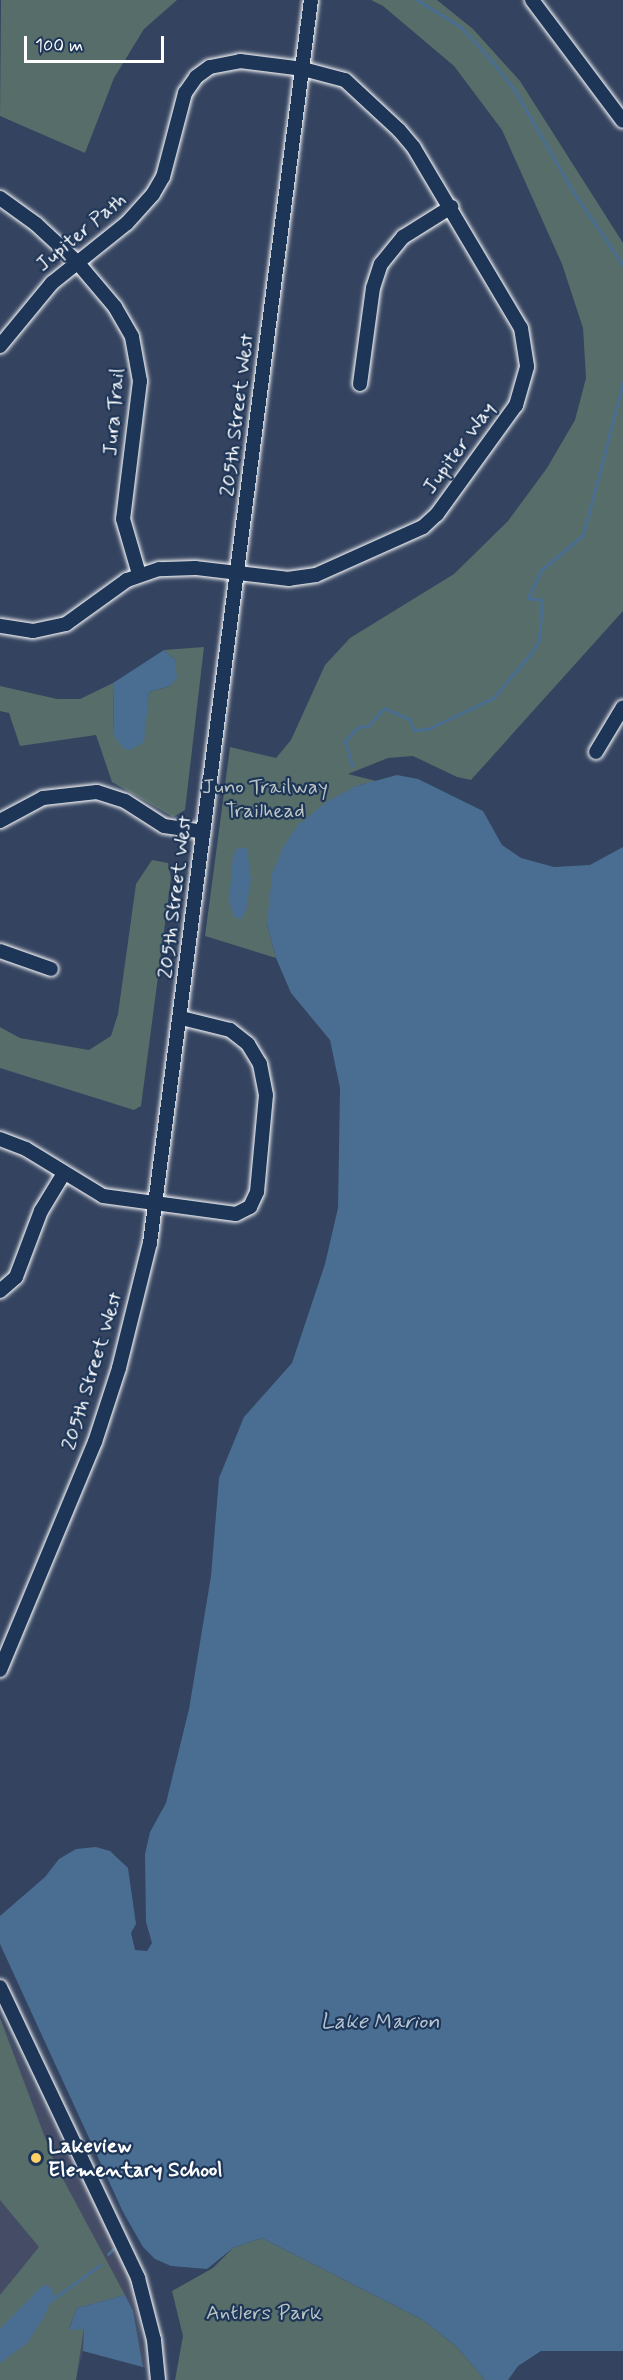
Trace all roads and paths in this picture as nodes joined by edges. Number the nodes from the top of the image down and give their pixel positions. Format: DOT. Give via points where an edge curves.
graph roads {
  1 [pos="311,0"];
  2 [pos="532,0"];
  3 [pos="303,69"];
  4 [pos="623,121"];
  5 [pos="0,198"];
  6 [pos="451,207"];
  7 [pos="77,262"];
  8 [pos="0,346"];
  9 [pos="360,384"];
  10 [pos="238,573"];
  11 [pos="140,574"];
  12 [pos="0,626"];
  13 [pos="623,707"];
  14 [pos="596,752"];
  15 [pos="0,821"];
  16 [pos="204,832"];
  17 [pos="0,951"];
  18 [pos="51,969"];
  19 [pos="181,1018"];
  20 [pos="0,1138"];
  21 [pos="64,1173"];
  22 [pos="157,1204"];
  23 [pos="0,1291"];
  24 [pos="0,1670"];
  25 [pos="0,1987"];
  26 [pos="158,2380"];
  1 -- 3 [label="street, 205th Street West"];
  2 -- 4 [label="street"];
  3 -- 6 [label="street, Jupiter Way" via="345,80 399,130"];
  3 -- 7 [label="street, Jupiter Path" via="229,61 196,77 185,93 166,168 153,194 135,216"];
  3 -- 10 [label="street, 205th Street West"];
  5 -- 7 [label="street, Jura Trail" via="36,224"];
  6 -- 9 [label="street" via="403,237 381,264 373,288"];
  6 -- 10 [label="street, Jupiter Way" via="521,328 527,367 516,405 437,514 423,527 316,575 289,579"];
  7 -- 8 [label="street, Jupiter Path" via="30,307"];
  7 -- 11 [label="street, Jura Trail" via="122,316 138,358 140,393 123,519"];
  10 -- 11 [label="street, Jupiter Way" via="181,567"];
  10 -- 16 [label="street, 205th Street West"];
  11 -- 12 [label="street, Jupiter Way" via="115,587 66,624 33,632"];
  13 -- 14 [label="street"];
  15 -- 16 [label="street" via="43,798 97,792 125,801 164,826"];
  16 -- 19 [label="street, 205th Street West"];
  17 -- 18 [label="street"];
  19 -- 22 [label="street, 205th Street West"];
  19 -- 22 [label="street" via="230,1030 248,1044 260,1064 266,1095 257,1192 250,1207 236,1214"];
  20 -- 21 [label="street"];
  21 -- 22 [label="street" via="103,1196"];
  21 -- 23 [label="street" via="41,1211 16,1276"];
  22 -- 24 [label="street, 205th Street West" via="119,1368 95,1442"];
  25 -- 26 [label="street" via="142,2292 154,2340"];
}
